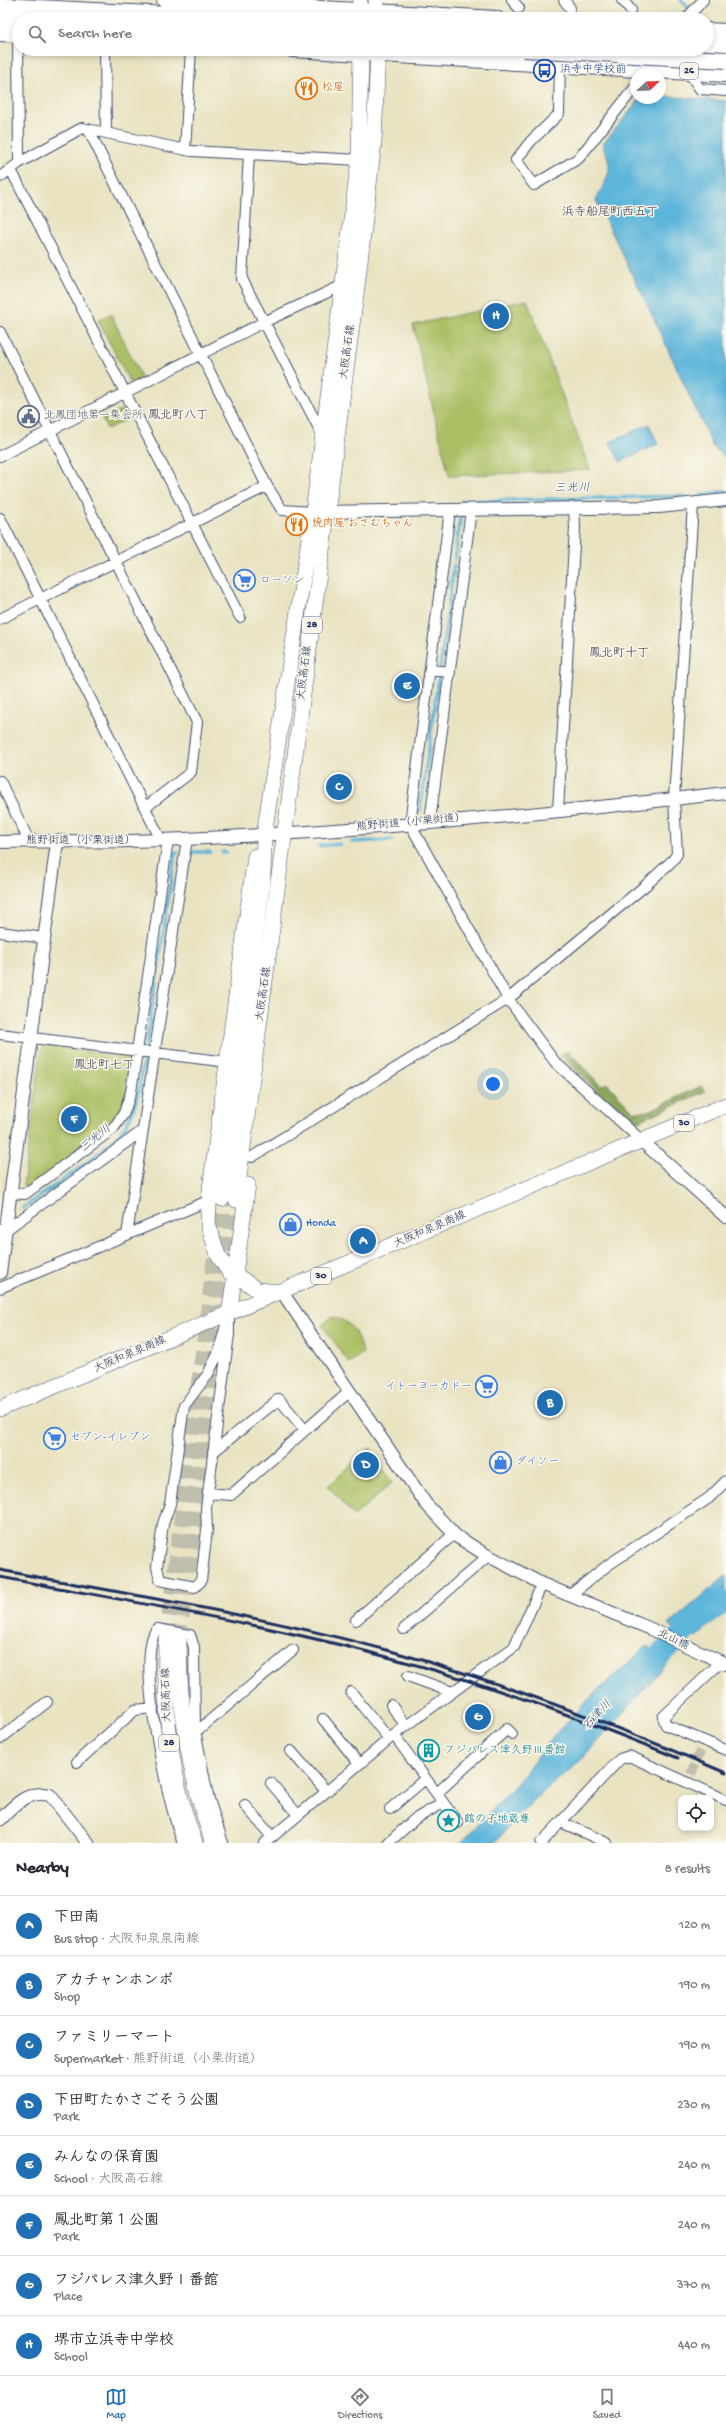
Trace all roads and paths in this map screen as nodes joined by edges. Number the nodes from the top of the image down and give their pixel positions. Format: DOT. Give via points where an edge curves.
graph roads {
  1 [pos="165,0"];
  2 [pos="704,0"];
  3 [pos="190,1"];
  4 [pos="624,1"];
  5 [pos="277,3"];
  6 [pos="0,6"];
  7 [pos="360,10"];
  8 [pos="376,10"];
  9 [pos="631,10"];
  10 [pos="113,12"];
  11 [pos="403,12"];
  12 [pos="693,12"];
  13 [pos="0,20"];
  14 [pos="12,26"];
  15 [pos="12,31"];
  16 [pos="714,31"];
  17 [pos="726,32"];
  18 [pos="0,34"];
  19 [pos="714,44"];
  20 [pos="726,45"];
  21 [pos="18,56"];
  22 [pos="105,56"];
  23 [pos="190,56"];
  24 [pos="361,56"];
  25 [pos="378,56"];
  26 [pos="454,56"];
  27 [pos="653,56"];
  28 [pos="660,56"];
  29 [pos="726,60"];
  30 [pos="560,63"];
  31 [pos="651,68"];
  32 [pos="630,69"];
  33 [pos="666,71"];
  34 [pos="688,71"];
  35 [pos="726,74"];
  36 [pos="726,91"];
  37 [pos="630,94"];
  38 [pos="88,129"];
  39 [pos="106,133"];
  40 [pos="185,150"];
  41 [pos="249,154"];
  42 [pos="359,160"];
  43 [pos="15,166"];
  44 [pos="0,177"];
  45 [pos="350,286"];
  46 [pos="264,322"];
  47 [pos="0,332"];
  48 [pos="202,353"];
  49 [pos="125,392"];
  50 [pos="51,431"];
  51 [pos="323,436"];
  52 [pos="0,456"];
  53 [pos="267,486"];
  54 [pos="726,500"];
  55 [pos="693,505"];
  56 [pos="574,508"];
  57 [pos="453,510"];
  58 [pos="470,510"];
  59 [pos="320,512"];
  60 [pos="0,518"];
  61 [pos="192,524"];
  62 [pos="117,562"];
  63 [pos="40,599"];
  64 [pos="240,617"];
  65 [pos="0,619"];
  66 [pos="431,670"];
  67 [pos="447,672"];
  68 [pos="0,781"];
  69 [pos="726,793"];
  70 [pos="674,799"];
  71 [pos="146,808"];
  72 [pos="558,810"];
  73 [pos="430,822"];
  74 [pos="410,824"];
  75 [pos="285,833"];
  76 [pos="264,835"];
  77 [pos="187,839"];
  78 [pos="164,840"];
  79 [pos="29,841"];
  80 [pos="0,842"];
  81 [pos="57,842"];
  82 [pos="0,932"];
  83 [pos="44,938"];
  84 [pos="508,999"];
  85 [pos="0,1034"];
  86 [pos="30,1038"];
  87 [pos="145,1052"];
  88 [pos="228,1062"];
  89 [pos="726,1106"];
  90 [pos="142,1130"];
  91 [pos="642,1141"];
  92 [pos="252,1157"];
  93 [pos="11,1192"];
  94 [pos="222,1200"];
  95 [pos="726,1217"];
  96 [pos="3,1230"];
  97 [pos="127,1235"];
  98 [pos="0,1273"];
  99 [pos="235,1274"];
  100 [pos="0,1288"];
  101 [pos="282,1292"];
  102 [pos="229,1314"];
  103 [pos="350,1392"];
  104 [pos="0,1409"];
  105 [pos="305,1430"];
  106 [pos="213,1452"];
  107 [pos="726,1481"];
  108 [pos="208,1493"];
  109 [pos="454,1534"];
  110 [pos="488,1556"];
  111 [pos="542,1584"];
  112 [pos="569,1596"];
  113 [pos="356,1620"];
  114 [pos="404,1629"];
  115 [pos="293,1650"];
  116 [pos="724,1663"];
  117 [pos="408,1676"];
  118 [pos="351,1692"];
  119 [pos="452,1692"];
  120 [pos="46,1702"];
  121 [pos="391,1705"];
  122 [pos="153,1708"];
  123 [pos="323,1719"];
  124 [pos="406,1726"];
  125 [pos="195,1730"];
  126 [pos="512,1734"];
  127 [pos="391,1737"];
  128 [pos="0,1739"];
  129 [pos="726,1750"];
  130 [pos="291,1751"];
  131 [pos="77,1762"];
  132 [pos="359,1764"];
  133 [pos="425,1779"];
  134 [pos="271,1783"];
  135 [pos="326,1791"];
  136 [pos="437,1793"];
  137 [pos="726,1800"];
  138 [pos="442,1803"];
  139 [pos="245,1805"];
  140 [pos="390,1809"];
  141 [pos="298,1815"];
  142 [pos="0,1820"];
  143 [pos="561,1822"];
  144 [pos="458,1824"];
  145 [pos="268,1840"];
  146 [pos="88,1843"];
  147 [pos="183,1843"];
  148 [pos="195,1843"];
  149 [pos="213,1843"];
  150 [pos="223,1843"];
  151 [pos="388,1843"];
  152 [pos="541,1843"];
  153 [pos="607,1843"];
  1 -- 3 [label="highway"];
  2 -- 12 [label="street"];
  3 -- 5 [label="highway"];
  4 -- 9 [label="street"];
  5 -- 7 [label="highway"];
  6 -- 10 [label="highway"];
  7 -- 8 [label="highway"];
  8 -- 11 [label="highway"];
  13 -- 14 [label="highway"];
  15 -- 18 [label="highway"];
  16 -- 17 [label="highway"];
  19 -- 20 [label="highway"];
  21 -- 43 [label="street"];
  22 -- 39 [label="street"];
  23 -- 40 [label="street"];
  24 -- 42 [label="main road, 大阪高石線 / 28"];
  25 -- 45 [label="main road, 大阪高石線 / 28" via="374,142"];
  26 -- 30 [label="highway, 26"];
  27 -- 29 [label="highway, 26, bridge"];
  28 -- 31 [label="street"];
  30 -- 32 [label="highway, 26"];
  30 -- 37 [label="street" via="559,114 531,141 516,160 534,185 579,158"];
  33 -- 34 [label="highway, 26"];
  34 -- 35 [label="highway, 26"];
  34 -- 36 [label="street" via="700,89"];
  38 -- 39 [label="street"];
  38 -- 43 [label="street" via="82,128"];
  38 -- 48 [label="street"];
  39 -- 40 [label="street"];
  40 -- 41 [label="street"];
  41 -- 42 [label="street"];
  41 -- 46 [label="street" via="242,279"];
  42 -- 45 [label="main road, 大阪高石線 / 28"];
  43 -- 44 [label="street"];
  43 -- 49 [label="street"];
  45 -- 46 [label="street"];
  45 -- 51 [label="main road, 大阪高石線 / 28"];
  45 -- 59 [label="main road, 大阪高石線 / 28"];
  46 -- 48 [label="street"];
  46 -- 51 [label="street"];
  47 -- 50 [label="street"];
  48 -- 49 [label="street"];
  48 -- 53 [label="street"];
  49 -- 50 [label="street"];
  49 -- 61 [label="street"];
  50 -- 52 [label="street"];
  50 -- 62 [label="street"];
  51 -- 59 [label="main road, 大阪高石線 / 28"];
  53 -- 59 [label="street" via="282,510"];
  53 -- 61 [label="street"];
  54 -- 55 [label="street"];
  55 -- 56 [label="street"];
  55 -- 70 [label="street"];
  56 -- 58 [label="street"];
  56 -- 72 [label="street"];
  57 -- 58 [label="street"];
  57 -- 59 [label="street"];
  57 -- 66 [label="street"];
  58 -- 67 [label="street"];
  59 -- 75 [label="main road, 大阪高石線 / 28"];
  59 -- 76 [label="main road, 大阪高石線 / 28"];
  60 -- 63 [label="street"];
  61 -- 62 [label="street"];
  61 -- 64 [label="street"];
  62 -- 63 [label="street"];
  62 -- 71 [label="street" via="197,722 191,772"];
  63 -- 65 [label="street"];
  63 -- 71 [label="street"];
  66 -- 67 [label="street"];
  66 -- 74 [label="street"];
  67 -- 73 [label="street"];
  68 -- 79 [label="street"];
  69 -- 70 [label="street"];
  70 -- 72 [label="street, 熊野街道（小栗街道）"];
  70 -- 84 [label="street" via="676,854 673,860"];
  71 -- 78 [label="street"];
  72 -- 73 [label="street, 熊野街道（小栗街道）"];
  73 -- 74 [label="street, 熊野街道（小栗街道）"];
  74 -- 75 [label="street, 熊野街道（小栗街道）"];
  74 -- 84 [label="street"];
  75 -- 76 [label="street, 熊野街道（小栗街道）"];
  75 -- 92 [label="main road" via="288,881"];
  75 -- 94 [label="main road, 大阪高石線 / 28"];
  76 -- 77 [label="street, 熊野街道（小栗街道）"];
  76 -- 88 [label="main road" via="255,854"];
  76 -- 94 [label="main road, 大阪高石線 / 28" via="263,880"];
  77 -- 78 [label="street, 熊野街道（小栗街道）"];
  77 -- 87 [label="street"];
  78 -- 81 [label="street, 熊野街道（小栗街道）"];
  78 -- 87 [label="street"];
  79 -- 80 [label="street, 熊野街道（小栗街道）"];
  79 -- 81 [label="street, 熊野街道（小栗街道）"];
  81 -- 83 [label="street"];
  82 -- 83 [label="street"];
  83 -- 86 [label="street"];
  84 -- 91 [label="street" via="555,1062"];
  84 -- 92 [label="street"];
  85 -- 86 [label="street"];
  86 -- 87 [label="street"];
  86 -- 93 [label="street"];
  87 -- 88 [label="street"];
  87 -- 90 [label="street"];
  87 -- 93 [label="street" via="124,1113 113,1128 25,1194"];
  88 -- 94 [label="main road"];
  89 -- 91 [label="main road, 大阪和泉泉南線 / 30"];
  90 -- 96 [label="street"];
  90 -- 97 [label="street"];
  91 -- 95 [label="street"];
  91 -- 101 [label="main road, 大阪和泉泉南線 / 30"];
  92 -- 99 [label="main road"];
  93 -- 96 [label="street"];
  94 -- 97 [label="street"];
  94 -- 99 [label="main road" via="208,1224 218,1255 229,1272"];
  96 -- 98 [label="street"];
  97 -- 100 [label="street"];
  99 -- 101 [label="main road" via="257,1290"];
  99 -- 102 [label="main road"];
  101 -- 102 [label="main road, 大阪和泉泉南線 / 30"];
  101 -- 103 [label="street, 北山橋"];
  102 -- 104 [label="main road, 大阪和泉泉南線 / 30"];
  102 -- 106 [label="street" via="229,1334"];
  102 -- 108 [label="street" via="218,1354 208,1374 191,1393 184,1406 170,1504 163,1524 157,1567 160,1580 195,1587 201,1581"];
  103 -- 105 [label="street"];
  103 -- 109 [label="street, 北山橋" via="426,1504"];
  105 -- 106 [label="street" via="279,1399"];
  105 -- 108 [label="street" via="231,1495"];
  106 -- 108 [label="street"];
  107 -- 112 [label="street" via="709,1498 608,1565"];
  109 -- 110 [label="street, 北山橋"];
  109 -- 113 [label="street"];
  110 -- 111 [label="street, 北山橋"];
  110 -- 114 [label="street"];
  111 -- 112 [label="street, 北山橋"];
  111 -- 119 [label="street" via="514,1647"];
  112 -- 116 [label="street, 北山橋" via="644,1626"];
  115 -- 125 [label="street" via="201,1728"];
  116 -- 129 [label="street" via="663,1717 666,1726"];
  117 -- 119 [label="street"];
  118 -- 127 [label="street"];
  119 -- 124 [label="street"];
  120 -- 128 [label="street"];
  121 -- 124 [label="street"];
  122 -- 125 [label="street" via="150,1686 152,1635 157,1629 190,1635 194,1647"];
  122 -- 131 [label="street" via="135,1710"];
  122 -- 147 [label="street" via="162,1766"];
  123 -- 132 [label="street"];
  124 -- 127 [label="street"];
  125 -- 150 [label="street" via="208,1796"];
  126 -- 136 [label="street" via="508,1729"];
  127 -- 132 [label="street"];
  127 -- 133 [label="street"];
  130 -- 135 [label="street"];
  132 -- 135 [label="street"];
  133 -- 136 [label="street"];
  133 -- 140 [label="street"];
  134 -- 141 [label="street"];
  135 -- 141 [label="street"];
  136 -- 138 [label="street"];
  137 -- 143 [label="street" via="689,1778 629,1756 620,1759"];
  138 -- 144 [label="street"];
  138 -- 151 [label="street" via="415,1819"];
  139 -- 145 [label="street"];
  141 -- 145 [label="street"];
  142 -- 146 [label="street" via="14,1804 29,1796 40,1793 50,1795"];
  143 -- 152 [label="street"];
  143 -- 153 [label="street"];
  148 -- 149 [label="main road, 大阪高石線 / 28" via="184,1813 168,1735 165,1687 173,1640 184,1732 199,1802"];
}
